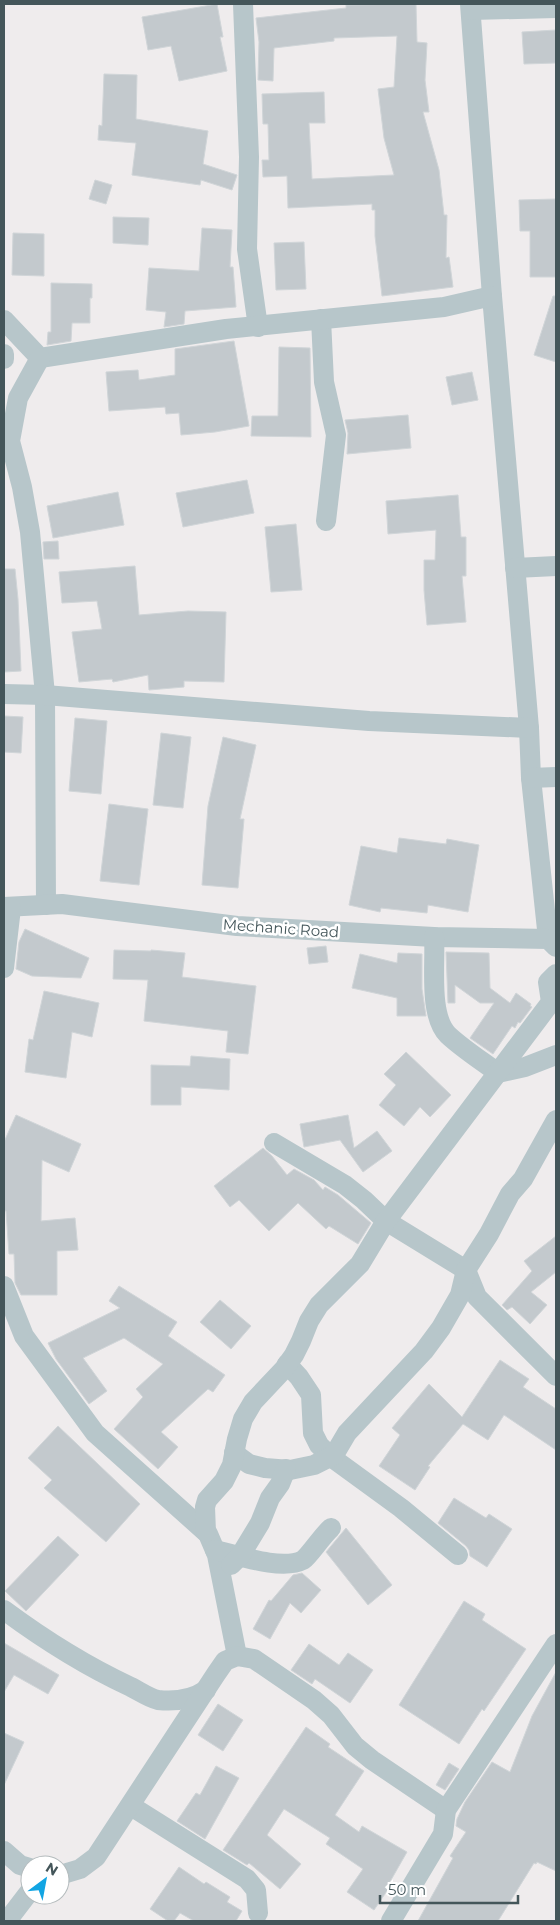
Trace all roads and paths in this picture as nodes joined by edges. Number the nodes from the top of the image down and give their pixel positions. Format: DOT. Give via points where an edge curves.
graph roads {
  1 [pos="243,4"];
  2 [pos="471,7"];
  3 [pos="556,8"];
  4 [pos="492,296"];
  5 [pos="321,319"];
  6 [pos="4,320"];
  7 [pos="258,327"];
  8 [pos="4,354"];
  9 [pos="40,358"];
  10 [pos="4,360"];
  11 [pos="4,422"];
  12 [pos="10,441"];
  13 [pos="326,521"];
  14 [pos="556,566"];
  15 [pos="515,568"];
  16 [pos="4,694"];
  17 [pos="45,695"];
  18 [pos="529,728"];
  19 [pos="556,777"];
  20 [pos="531,778"];
  21 [pos="46,905"];
  22 [pos="7,907"];
  23 [pos="434,937"];
  24 [pos="554,941"];
  25 [pos="4,968"];
  26 [pos="556,974"];
  27 [pos="556,1055"];
  28 [pos="498,1073"];
  29 [pos="556,1120"];
  30 [pos="274,1144"];
  31 [pos="386,1221"];
  32 [pos="466,1270"];
  33 [pos="4,1286"];
  34 [pos="287,1364"];
  35 [pos="556,1376"];
  36 [pos="234,1453"];
  37 [pos="331,1457"];
  38 [pos="286,1469"];
  39 [pos="330,1528"];
  40 [pos="206,1532"];
  41 [pos="215,1550"];
  42 [pos="458,1555"];
  43 [pos="240,1556"];
  44 [pos="221,1576"];
  45 [pos="4,1610"];
  46 [pos="556,1644"];
  47 [pos="237,1656"];
  48 [pos="206,1690"];
  49 [pos="131,1806"];
  50 [pos="446,1810"];
  51 [pos="4,1851"];
  52 [pos="20,1864"];
  53 [pos="70,1872"];
  54 [pos="20,1904"];
  55 [pos="258,1913"];
  56 [pos="7,1921"];
  57 [pos="391,1921"];
  1 -- 7 [label="street" via="249,157 247,249"];
  2 -- 3 [label="street"];
  2 -- 4 [label="street"];
  4 -- 5 [label="street" via="444,307"];
  4 -- 15 [label="street"];
  5 -- 7 [label="street"];
  5 -- 13 [label="street" via="324,382 336,435"];
  6 -- 9 [label="street"];
  7 -- 9 [label="street" via="226,329"];
  8 -- 10 [label="street"];
  9 -- 12 [label="street" via="18,398"];
  11 -- 12 [label="street"];
  12 -- 17 [label="street" via="30,532"];
  14 -- 15 [label="street"];
  15 -- 18 [label="street"];
  16 -- 17 [label="street"];
  17 -- 18 [label="street" via="369,721"];
  17 -- 21 [label="street"];
  18 -- 20 [label="street"];
  19 -- 20 [label="street"];
  20 -- 24 [label="street"];
  21 -- 22 [label="street, Mechanic Road"];
  21 -- 23 [label="street, Mechanic Road" via="62,904 237,926"];
  22 -- 25 [label="street"];
  23 -- 24 [label="street, Mechanic Road"];
  23 -- 28 [label="street" via="436,1010 447,1034"];
  26 -- 28 [label="street" via="548,982 551,1002"];
  27 -- 28 [label="street"];
  28 -- 31 [label="street"];
  29 -- 32 [label="street"];
  30 -- 31 [label="street" via="345,1185"];
  31 -- 32 [label="street"];
  31 -- 34 [label="street" via="360,1264 318,1305"];
  32 -- 35 [label="street" via="477,1297"];
  32 -- 37 [label="street" via="460,1295 441,1328 424,1351 347,1433"];
  33 -- 40 [label="street" via="24,1336 95,1433"];
  34 -- 36 [label="street" via="253,1402 243,1419"];
  34 -- 37 [label="street" via="311,1394 313,1433"];
  36 -- 38 [label="street" via="249,1464"];
  36 -- 40 [label="street" via="224,1481 207,1500"];
  37 -- 38 [label="street" via="314,1465"];
  37 -- 42 [label="street"];
  38 -- 43 [label="street"];
  39 -- 43 [label="street" via="303,1560 285,1564"];
  40 -- 41 [label="street"];
  41 -- 43 [label="street"];
  41 -- 44 [label="street"];
  43 -- 44 [label="street"];
  44 -- 47 [label="street"];
  45 -- 48 [label="street" via="80,1660 157,1700 194,1698"];
  46 -- 50 [label="street"];
  47 -- 48 [label="street" via="225,1662"];
  47 -- 50 [label="street" via="254,1659 314,1700 331,1715 355,1746"];
  48 -- 49 [label="street"];
  49 -- 53 [label="street" via="96,1857"];
  49 -- 55 [label="street" via="247,1879 256,1890"];
  50 -- 57 [label="street" via="443,1834"];
  51 -- 52 [label="street"];
  54 -- 56 [label="street"];
}
